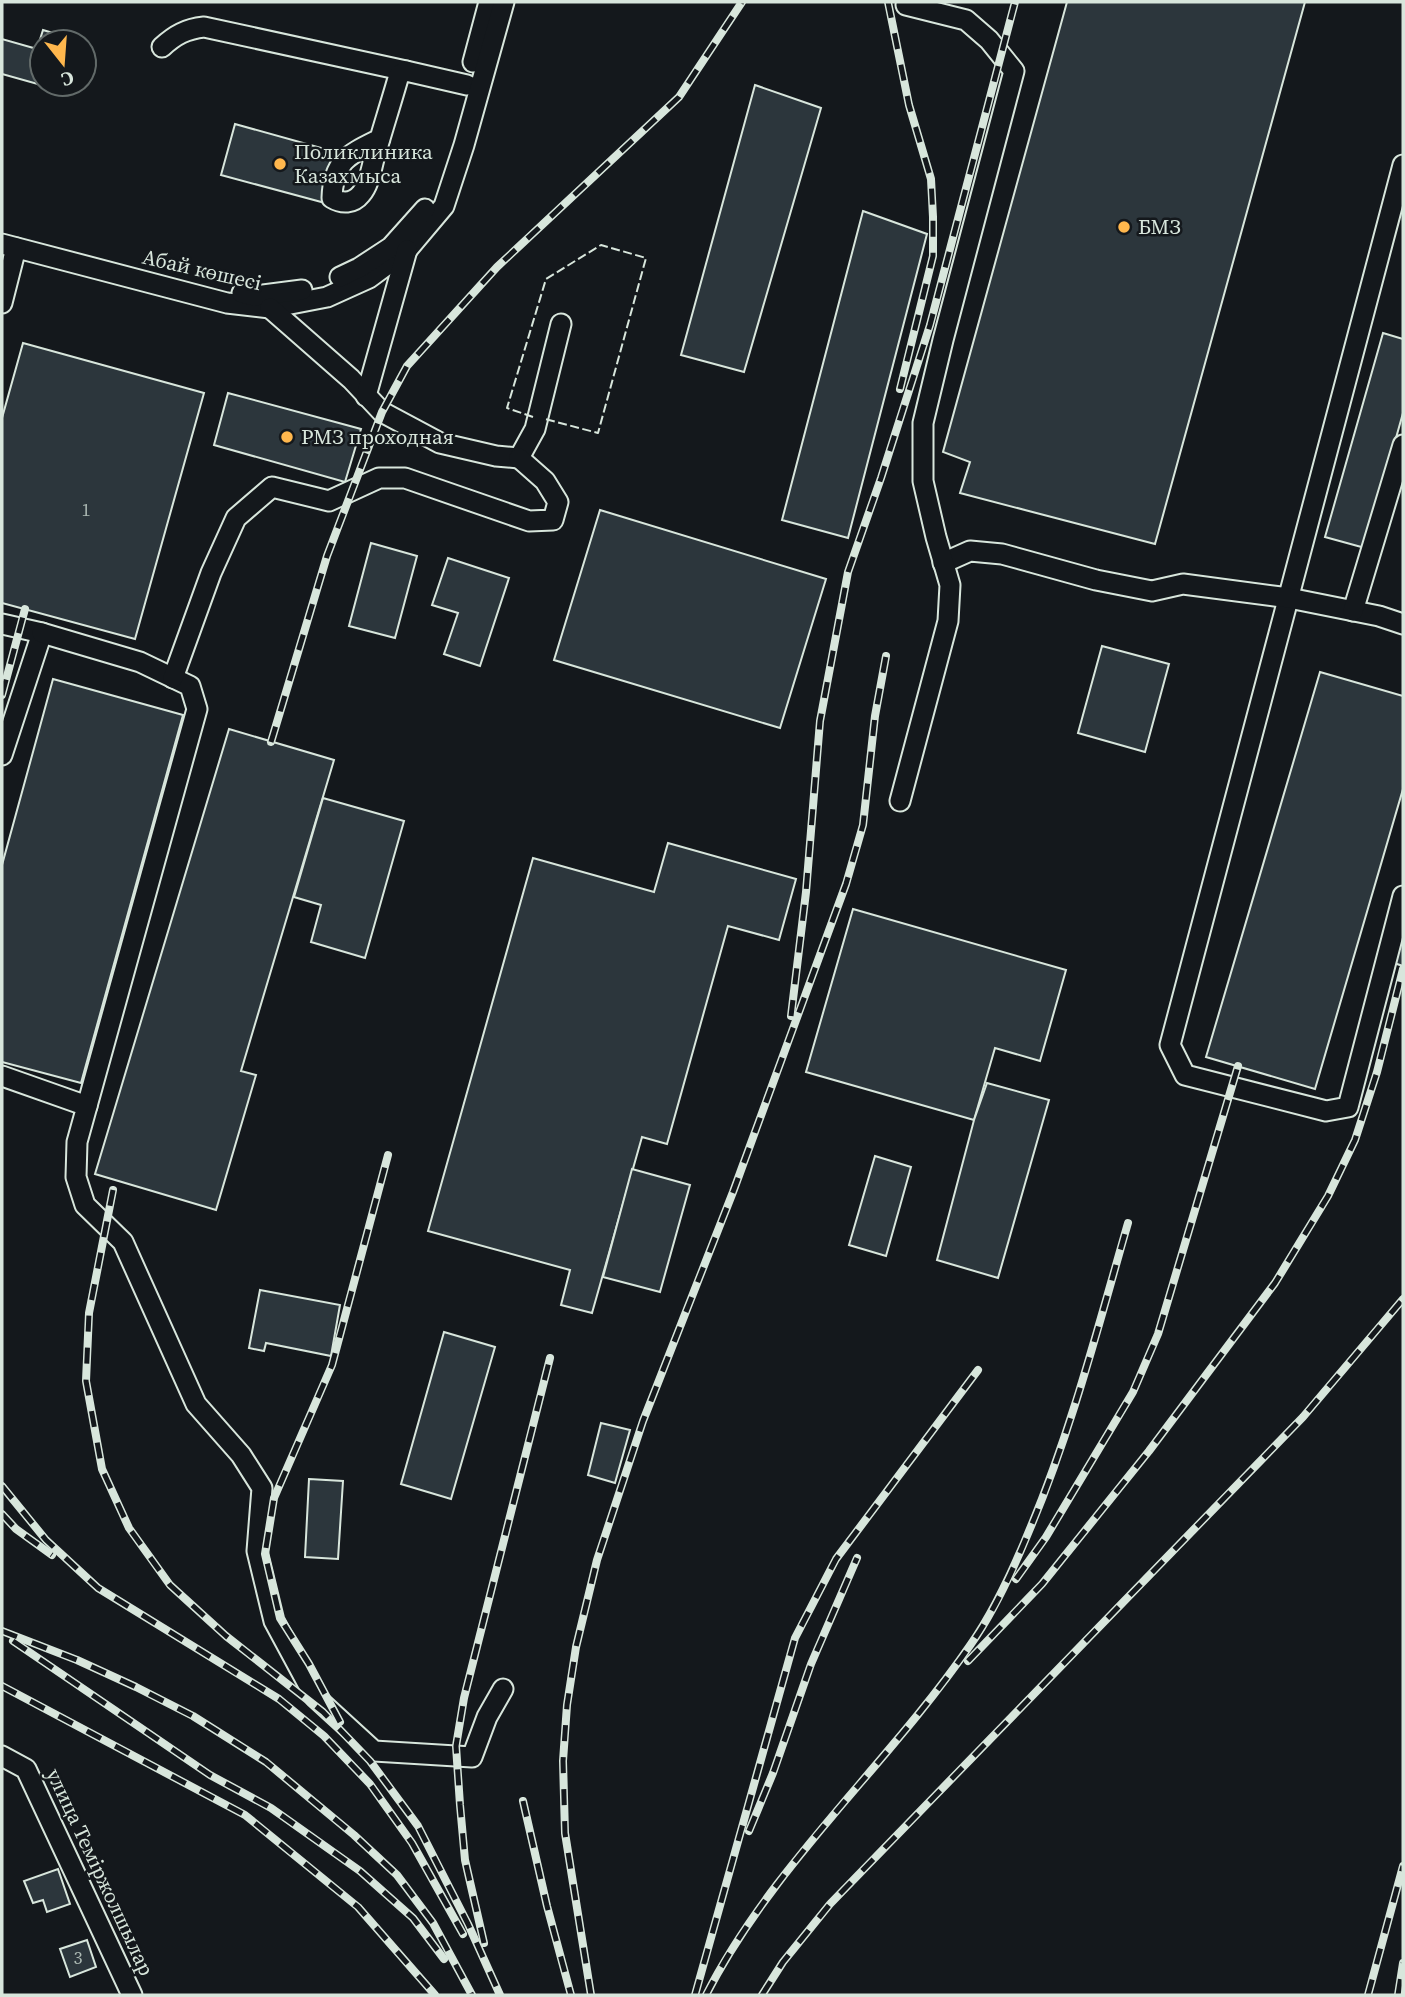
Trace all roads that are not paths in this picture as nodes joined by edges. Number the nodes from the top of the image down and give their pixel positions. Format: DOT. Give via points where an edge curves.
graph roads {
  1 [pos="489,2"];
  2 [pos="504,2"];
  3 [pos="906,5"];
  4 [pos="162,47"];
  5 [pos="406,71"];
  6 [pos="467,85"];
  7 [pos="380,139"];
  8 [pos="1403,165"];
  9 [pos="1397,211"];
  10 [pos="2,230"];
  11 [pos="9,246"];
  12 [pos="407,250"];
  13 [pos="2,303"];
  14 [pos="271,308"];
  15 [pos="561,324"];
  16 [pos="366,396"];
  17 [pos="1403,445"];
  18 [pos="519,458"];
  19 [pos="943,563"];
  20 [pos="1289,598"];
  21 [pos="1353,611"];
  22 [pos="2,624"];
  23 [pos="1403,624"];
  24 [pos="42,634"];
  25 [pos="173,678"];
  26 [pos="2,755"];
  27 [pos="900,801"];
  28 [pos="1403,896"];
  29 [pos="2,1076"];
  30 [pos="87,1106"];
  31 [pos="503,1689"];
  32 [pos="2,1756"];
  33 [pos="132,1995"];
  1 -- 6 [label="street, Абай көшесі"];
  2 -- 12 [label="street, Абай көшесі" via="444,206"];
  3 -- 19 [label="street" via="966,20 1014,71 923,423 923,481"];
  4 -- 5 [label="street" via="175,35 204,27"];
  5 -- 6 [label="street"];
  5 -- 7 [label="street" via="399,75"];
  6 -- 10 [label="street, Абай көшесі" via="445,170 430,202 391,247 320,287 254,296"];
  8 -- 9 [label="street"];
  9 -- 20 [label="street"];
  11 -- 13 [label="street"];
  11 -- 14 [label="street, Абай көшесі" via="227,303"];
  12 -- 14 [label="street, Абай көшесі" via="369,278 327,297"];
  12 -- 16 [label="street"];
  14 -- 16 [label="street"];
  15 -- 18 [label="street" via="535,429"];
  16 -- 18 [label="street" via="382,411 440,443"];
  17 -- 21 [label="street"];
  18 -- 25 [label="street" via="545,481 558,502 553,520 529,521 405,478 379,478 329,501 272,487 236,518"];
  19 -- 20 [label="street" via="970,551 1002,554 1152,591 1184,584"];
  19 -- 27 [label="street" via="950,585 948,621"];
  20 -- 21 [label="street"];
  20 -- 28 [label="street" via="1170,1045 1185,1075 1326,1111 1348,1107"];
  21 -- 23 [label="street"];
  22 -- 24 [label="street"];
  24 -- 25 [label="street" via="140,662"];
  24 -- 26 [label="street"];
  25 -- 30 [label="street" via="190,686 197,709"];
  29 -- 30 [label="street"];
  30 -- 31 [label="street" via="76,1142 76,1177 85,1205 122,1242 196,1404 241,1455 262,1488 257,1551 274,1621 316,1697 374,1751 472,1757"];
  32 -- 33 [label="street, улица Теміржолшылар" via="26,1769"];
}
